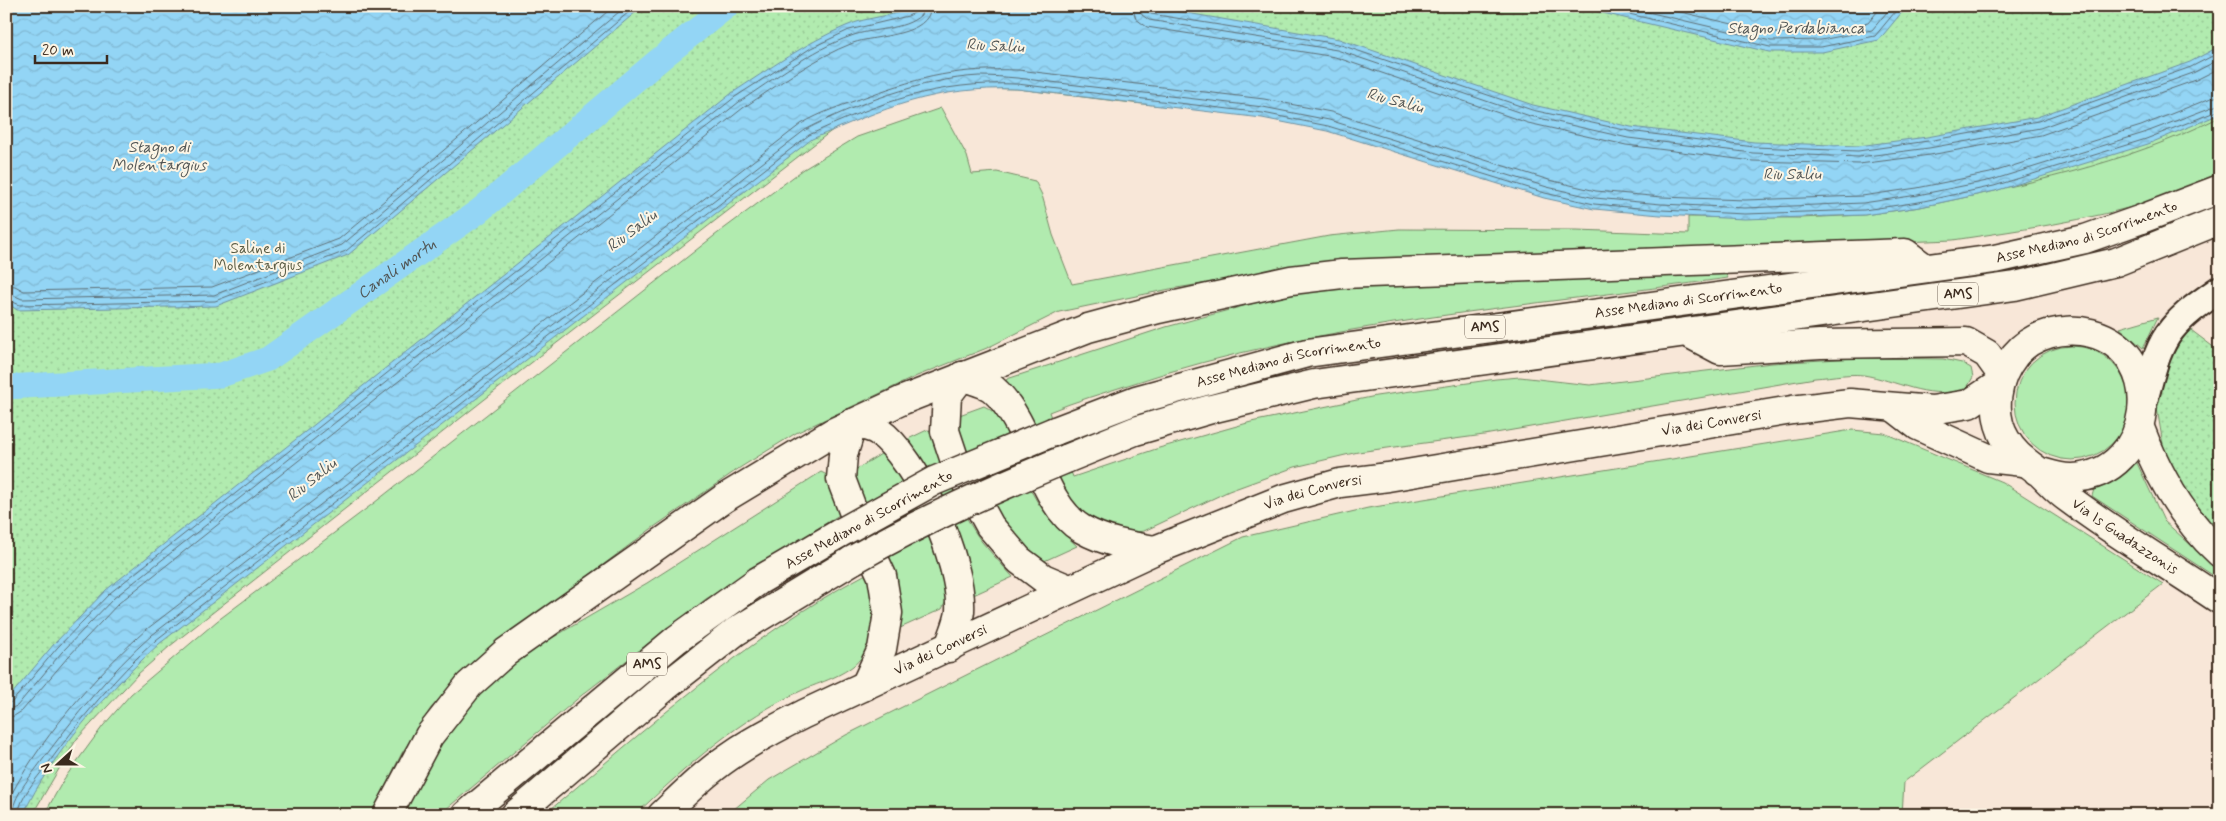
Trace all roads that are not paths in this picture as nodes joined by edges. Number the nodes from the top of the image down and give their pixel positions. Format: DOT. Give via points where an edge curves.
graph roads {
  1 [pos="2220,189"];
  2 [pos="2220,220"];
  3 [pos="1924,268"];
  4 [pos="2220,289"];
  5 [pos="1688,333"];
  6 [pos="962,376"];
  7 [pos="2001,379"];
  8 [pos="2144,401"];
  9 [pos="1896,409"];
  10 [pos="853,423"];
  11 [pos="2140,428"];
  12 [pos="1988,458"];
  13 [pos="2030,466"];
  14 [pos="2068,499"];
  15 [pos="2180,507"];
  16 [pos="2220,540"];
  17 [pos="1155,550"];
  18 [pos="2220,553"];
  19 [pos="1069,589"];
  20 [pos="2220,600"];
  21 [pos="949,648"];
  22 [pos="864,686"];
  23 [pos="386,815"];
  24 [pos="466,815"];
  25 [pos="514,815"];
  26 [pos="662,815"];
  1 -- 3 [label="main road, Asse Mediano di Scorrimento / AMS" via="2139,220 2049,248"];
  2 -- 5 [label="main road, Asse Mediano di Scorrimento / AMS" via="2116,262 2015,286"];
  3 -- 6 [label="main road" via="1905,253 1342,274 1291,280 1158,309 1088,328"];
  3 -- 24 [label="main road, Asse Mediano di Scorrimento / AMS, bridge" via="1307,353 1136,400 1055,430 934,481 840,532 758,582 677,639"];
  4 -- 8 [label="street" via="2172,329 2162,344"];
  5 -- 7 [label="main road" via="1720,350 1820,344 1966,342 1987,354"];
  5 -- 25 [label="main road, Asse Mediano di Scorrimento / AMS, bridge" via="1314,384 1135,431 968,499 902,532 735,632"];
  6 -- 10 [label="main road"];
  6 -- 17 [label="main road" via="993,388 1017,418 1059,508 1081,528 1115,544"];
  6 -- 19 [label="main road" via="946,396 946,432 956,464 990,526 1019,560 1044,578"];
  7 -- 8 [label="main road" via="2018,351 2041,336 2062,330 2091,333 2119,348 2131,362 2138,375"];
  7 -- 9 [label="main road, Via dei Conversi" via="1969,404 1932,410"];
  7 -- 13 [label="main road" via="1996,398 1998,421 2004,438"];
  8 -- 11 [label="main road"];
  9 -- 12 [label="main road" via="1918,426"];
  9 -- 17 [label="main road, Via dei Conversi" via="1850,403 1792,410 1388,477 1340,482 1283,499"];
  10 -- 21 [label="main road" via="877,430 909,462 946,537 960,611"];
  10 -- 22 [label="main road" via="843,454 842,480 882,576 888,613 882,649"];
  10 -- 23 [label="main road" via="723,499 506,652 469,685 428,736"];
  11 -- 13 [label="main road" via="2122,458 2092,475 2064,478"];
  11 -- 15 [label="main road" via="2164,484"];
  12 -- 13 [label="main road"];
  12 -- 14 [label="main road"];
  13 -- 14 [label="main road, Via Is Guadazzonis"];
  14 -- 20 [label="main road, Via Is Guadazzonis"];
  15 -- 16 [label="main road"];
  15 -- 18 [label="main road"];
  17 -- 19 [label="main road, Via dei Conversi"];
  19 -- 21 [label="main road, Via dei Conversi"];
  21 -- 22 [label="main road, Via dei Conversi"];
  22 -- 26 [label="main road, Via dei Conversi" via="759,737 703,777"];
}
